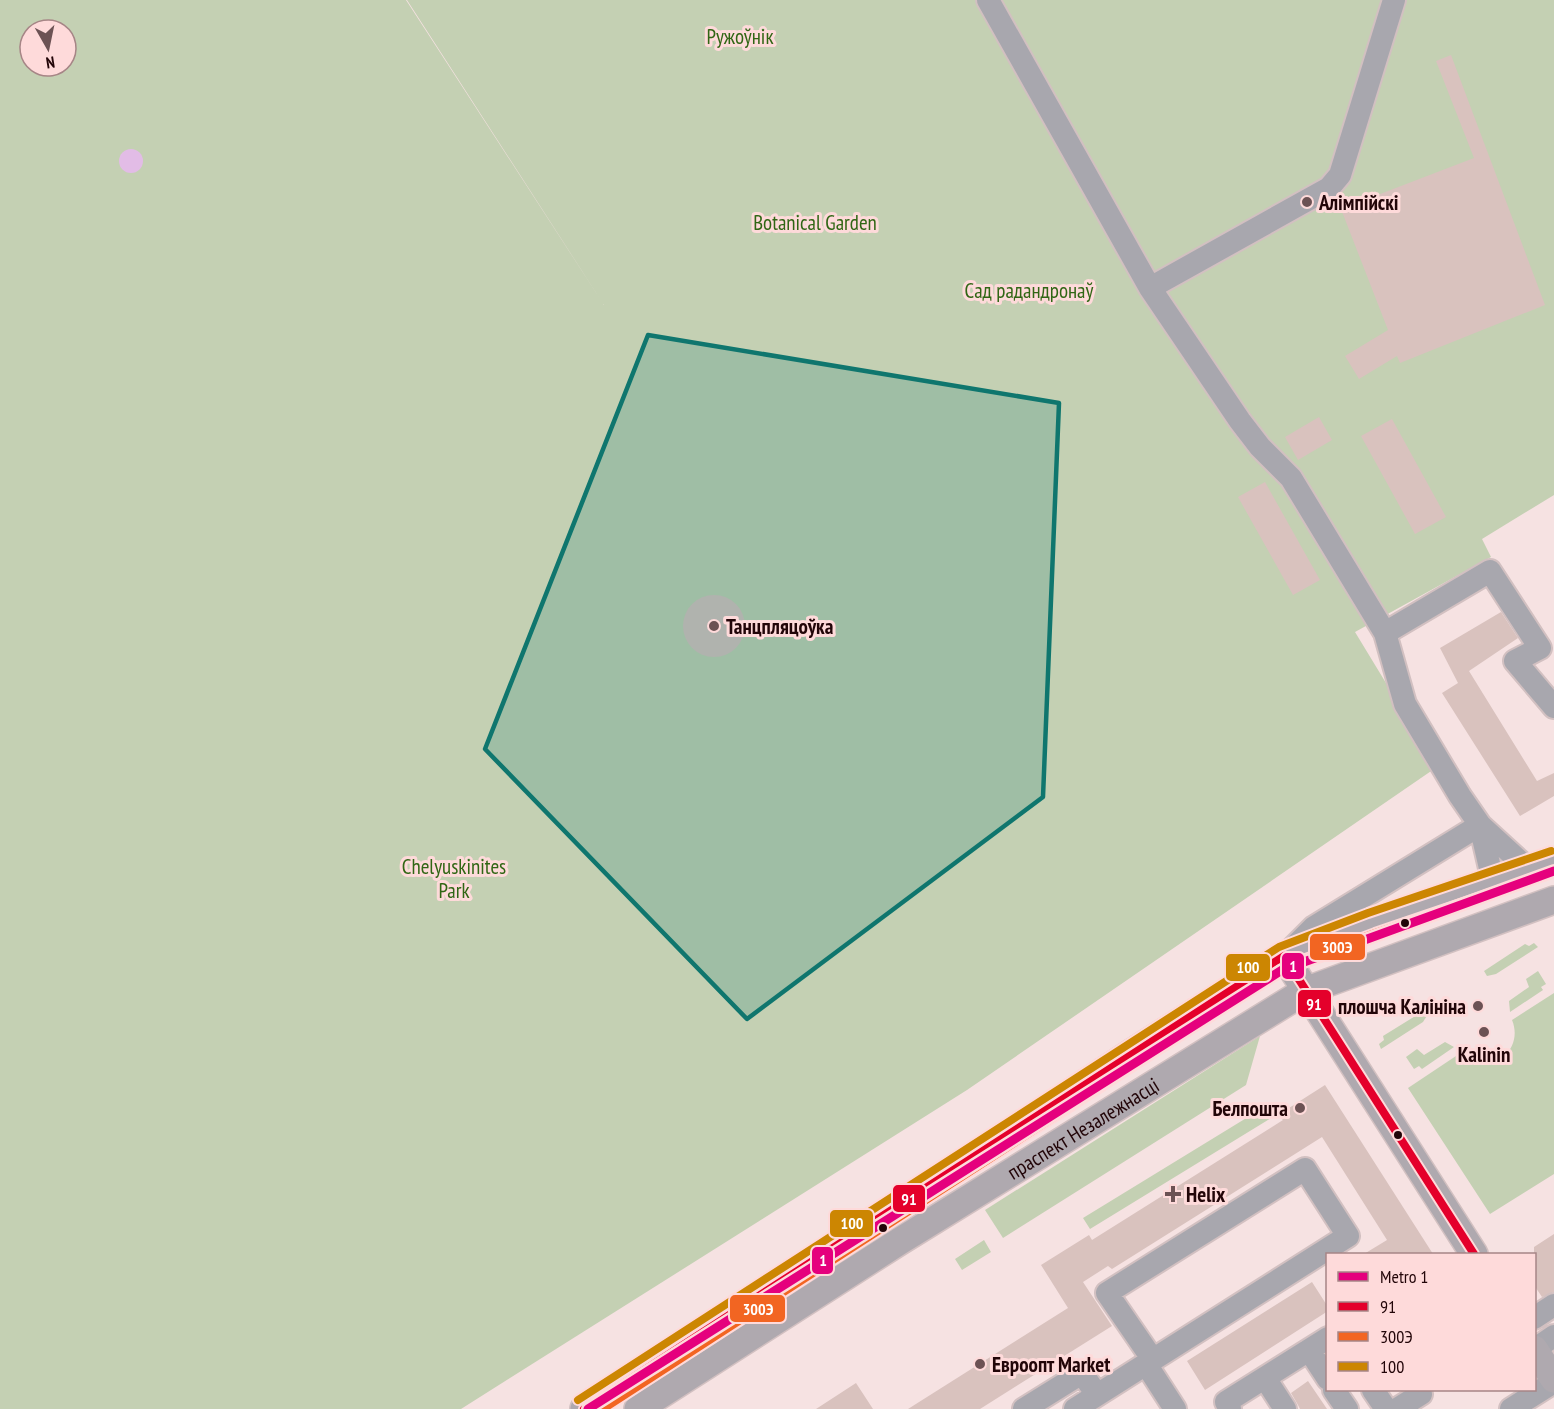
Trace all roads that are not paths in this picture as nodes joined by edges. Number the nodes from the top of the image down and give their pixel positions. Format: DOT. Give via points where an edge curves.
graph roads {
  1 [pos="988,0"];
  2 [pos="1394,0"];
  3 [pos="1150,288"];
  4 [pos="1385,633"];
  5 [pos="1547,644"];
  6 [pos="1554,707"];
  7 [pos="1480,825"];
  8 [pos="1554,861"];
  9 [pos="1528,868"];
  10 [pos="1493,881"];
  11 [pos="1553,906"];
  12 [pos="1284,956"];
  13 [pos="1305,991"];
  14 [pos="1329,1252"];
  15 [pos="1467,1252"];
  16 [pos="1326,1254"];
  17 [pos="1554,1305"];
  18 [pos="1536,1317"];
  19 [pos="1554,1336"];
  20 [pos="1318,1344"];
  21 [pos="1536,1348"];
  22 [pos="1536,1351"];
  23 [pos="1150,1362"];
  24 [pos="1326,1372"];
  25 [pos="1265,1378"];
  26 [pos="1554,1381"];
  27 [pos="1335,1391"];
  28 [pos="1374,1391"];
  29 [pos="1419,1391"];
  30 [pos="1097,1395"];
  31 [pos="1028,1408"];
  32 [pos="584,1409"];
  33 [pos="638,1409"];
  34 [pos="1075,1409"];
  35 [pos="1176,1409"];
  36 [pos="1230,1409"];
  37 [pos="1285,1409"];
  38 [pos="1347,1409"];
  39 [pos="1386,1409"];
  40 [pos="1397,1409"];
  41 [pos="1511,1409"];
  1 -- 3 [label="lane"];
  2 -- 3 [label="lane" via="1340,175 1329,188"];
  3 -- 4 [label="lane" via="1240,421 1292,478"];
  4 -- 5 [label="lane" via="1490,571"];
  4 -- 7 [label="lane" via="1405,704"];
  5 -- 6 [label="lane" via="1515,661"];
  7 -- 9 [label="lane"];
  7 -- 10 [label="lane"];
  7 -- 12 [label="lane" via="1314,927"];
  8 -- 9 [label="main road, праспект Незалежнасці"];
  9 -- 10 [label="main road, праспект Незалежнасці"];
  10 -- 12 [label="main road, праспект Незалежнасці"];
  11 -- 13 [label="main road, праспект Незалежнасці"];
  12 -- 13 [label="main road"];
  12 -- 32 [label="main road, праспект Незалежнасці"];
  13 -- 15 [label="main road"];
  13 -- 33 [label="main road, праспект Незалежнасці" via="900,1240"];
  14 -- 23 [label="lane" via="1348,1236 1305,1169 1107,1293"];
  16 -- 23 [label="lane"];
  17 -- 18 [label="lane"];
  19 -- 21 [label="lane"];
  20 -- 24 [label="lane"];
  20 -- 25 [label="lane"];
  22 -- 26 [label="main road"];
  23 -- 30 [label="lane"];
  23 -- 35 [label="lane"];
  25 -- 36 [label="lane" via="1226,1402"];
  25 -- 37 [label="lane"];
  26 -- 41 [label="lane"];
  27 -- 38 [label="lane"];
  28 -- 39 [label="lane"];
  29 -- 40 [label="lane" via="1421,1394"];
  30 -- 31 [label="lane" via="1082,1373"];
  30 -- 34 [label="lane"];
}
